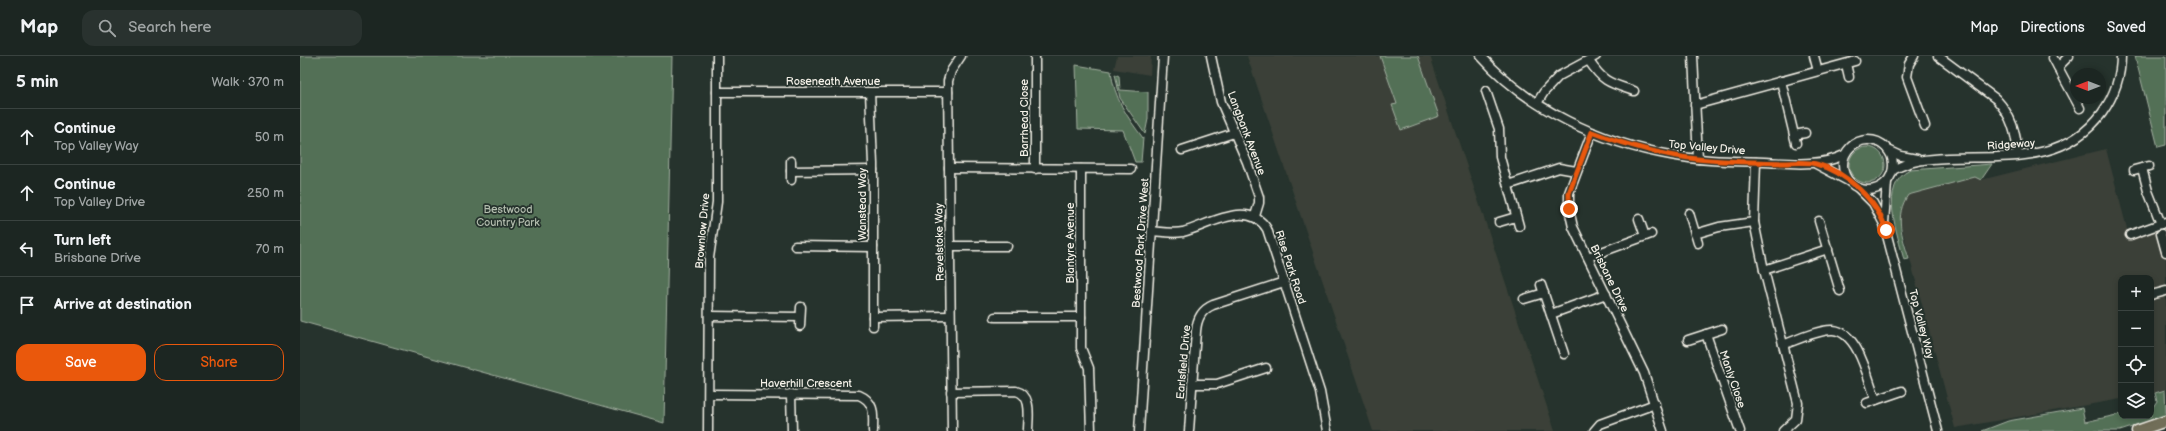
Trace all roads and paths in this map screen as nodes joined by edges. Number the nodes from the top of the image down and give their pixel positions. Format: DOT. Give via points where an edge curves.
graph roads {
  1 [pos="717,56"];
  2 [pos="961,56"];
  3 [pos="1163,56"];
  4 [pos="1211,56"];
  5 [pos="1481,56"];
  6 [pos="1693,56"];
  7 [pos="1814,56"];
  8 [pos="1914,56"];
  9 [pos="1938,56"];
  10 [pos="2069,56"];
  11 [pos="2122,56"];
  12 [pos="1035,57"];
  13 [pos="2053,58"];
  14 [pos="1592,59"];
  15 [pos="1856,61"];
  16 [pos="1846,64"];
  17 [pos="2058,67"];
  18 [pos="1818,72"];
  19 [pos="1849,77"];
  20 [pos="1781,81"];
  21 [pos="1486,91"];
  22 [pos="1634,91"];
  23 [pos="717,92"];
  24 [pos="870,92"];
  25 [pos="948,92"];
  26 [pos="1537,103"];
  27 [pos="1695,104"];
  28 [pos="2080,108"];
  29 [pos="1922,118"];
  30 [pos="1913,121"];
  31 [pos="1925,126"];
  32 [pos="1592,132"];
  33 [pos="1234,133"];
  34 [pos="1805,133"];
  35 [pos="1182,150"];
  36 [pos="1888,150"];
  37 [pos="1844,155"];
  38 [pos="2018,155"];
  39 [pos="1698,159"];
  40 [pos="1918,160"];
  41 [pos="791,161"];
  42 [pos="1756,162"];
  43 [pos="1815,164"];
  44 [pos="949,168"];
  45 [pos="2142,168"];
  46 [pos="1036,169"];
  47 [pos="1081,169"];
  48 [pos="1132,169"];
  49 [pos="873,170"];
  50 [pos="1892,170"];
  51 [pos="791,171"];
  52 [pos="1576,171"];
  53 [pos="791,180"];
  54 [pos="1849,182"];
  55 [pos="1887,182"];
  56 [pos="1508,185"];
  57 [pos="1858,188"];
  58 [pos="1689,213"];
  59 [pos="1255,216"];
  60 [pos="1516,217"];
  61 [pos="1639,219"];
  62 [pos="1819,221"];
  63 [pos="1499,222"];
  64 [pos="1754,222"];
  65 [pos="2163,223"];
  66 [pos="1884,224"];
  67 [pos="1519,226"];
  68 [pos="1152,231"];
  69 [pos="1695,234"];
  70 [pos="2161,234"];
  71 [pos="2130,235"];
  72 [pos="1698,244"];
  73 [pos="795,246"];
  74 [pos="950,246"];
  75 [pos="1007,246"];
  76 [pos="873,247"];
  77 [pos="1828,250"];
  78 [pos="2166,252"];
  79 [pos="1588,257"];
  80 [pos="1764,270"];
  81 [pos="1846,280"];
  82 [pos="1284,282"];
  83 [pos="1838,282"];
  84 [pos="1541,285"];
  85 [pos="1840,291"];
  86 [pos="2166,291"];
  87 [pos="1544,294"];
  88 [pos="1606,294"];
  89 [pos="2154,294"];
  90 [pos="1524,299"];
  91 [pos="800,307"];
  92 [pos="1000,314"];
  93 [pos="1551,314"];
  94 [pos="710,316"];
  95 [pos="950,316"];
  96 [pos="1081,316"];
  97 [pos="800,317"];
  98 [pos="873,317"];
  99 [pos="800,326"];
  100 [pos="873,326"];
  101 [pos="1722,329"];
  102 [pos="1706,334"];
  103 [pos="1688,340"];
  104 [pos="1783,345"];
  105 [pos="1564,354"];
  106 [pos="1266,368"];
  107 [pos="1192,384"];
  108 [pos="1902,391"];
  109 [pos="951,392"];
  110 [pos="710,394"];
  111 [pos="791,394"];
  112 [pos="1876,400"];
  113 [pos="1867,403"];
  114 [pos="1654,404"];
  115 [pos="2166,421"];
  116 [pos="708,431"];
  117 [pos="792,431"];
  118 [pos="873,431"];
  119 [pos="952,431"];
  120 [pos="1028,431"];
  121 [pos="1091,431"];
  122 [pos="1139,431"];
  123 [pos="1189,431"];
  124 [pos="1327,431"];
  125 [pos="1594,431"];
  126 [pos="1663,431"];
  127 [pos="1740,431"];
  128 [pos="1783,431"];
  129 [pos="1938,431"];
  130 [pos="2137,431"];
  1 -- 23 [label="street, Brownlow Drive"];
  2 -- 25 [label="street, Revelstoke Way" via="949,75"];
  3 -- 68 [label="street, Bestwood Park Drive West"];
  4 -- 33 [label="street, Langbank Avenue" via="1221,102"];
  5 -- 26 [label="street, Top Valley Drive" via="1511,84"];
  6 -- 27 [label="street"];
  7 -- 18 [label="street"];
  8 -- 29 [label="street" via="1909,64 1907,77"];
  9 -- 38 [label="street" via="2004,107 2015,132"];
  10 -- 17 [label="street"];
  11 -- 38 [label="street, Ridgeway" via="2119,77 2108,105 2083,133 2071,142 2043,153"];
  12 -- 46 [label="street, Barrhead Close" via="1040,67"];
  13 -- 17 [label="street"];
  14 -- 22 [label="street" via="1600,77 1606,81 1626,84"];
  14 -- 26 [label="street" via="1559,76"];
  15 -- 16 [label="street"];
  16 -- 18 [label="street"];
  16 -- 19 [label="street"];
  17 -- 28 [label="street"];
  18 -- 20 [label="street"];
  20 -- 27 [label="street"];
  20 -- 34 [label="street" via="1795,139"];
  21 -- 56 [label="street" via="1492,98 1500,133 1500,157"];
  23 -- 24 [label="street, Roseneath Avenue"];
  23 -- 94 [label="street, Brownlow Drive" via="717,202 709,258"];
  24 -- 25 [label="street, Roseneath Avenue"];
  24 -- 49 [label="street, Wanstead Way"];
  25 -- 44 [label="street, Revelstoke Way"];
  26 -- 32 [label="street, Top Valley Drive"];
  27 -- 39 [label="street"];
  29 -- 30 [label="street"];
  29 -- 31 [label="street"];
  32 -- 39 [label="street, Top Valley Drive" via="1644,150"];
  32 -- 52 [label="street, Brisbane Drive"];
  33 -- 35 [label="street"];
  33 -- 59 [label="street, Langbank Avenue" via="1259,197"];
  36 -- 37 [label="street" via="1879,142 1862,140 1851,146"];
  36 -- 40 [label="street, Ridgeway"];
  36 -- 50 [label="street" via="1893,163"];
  37 -- 43 [label="street, Top Valley Drive" via="1834,161"];
  37 -- 54 [label="street" via="1843,170"];
  38 -- 40 [label="street, Ridgeway"];
  39 -- 42 [label="street, Top Valley Drive"];
  40 -- 50 [label="street, Ridgeway"];
  41 -- 51 [label="street"];
  42 -- 43 [label="street, Top Valley Drive"];
  42 -- 64 [label="street"];
  43 -- 54 [label="street, Top Valley Drive"];
  44 -- 46 [label="street"];
  44 -- 74 [label="street, Revelstoke Way"];
  45 -- 65 [label="street" via="2148,191"];
  46 -- 47 [label="street"];
  47 -- 48 [label="street" via="1122,174"];
  47 -- 96 [label="street, Blantyre Avenue"];
  49 -- 51 [label="street"];
  49 -- 76 [label="street, Wanstead Way"];
  50 -- 55 [label="street"];
  51 -- 53 [label="street"];
  52 -- 56 [label="street" via="1559,168"];
  52 -- 79 [label="street, Brisbane Drive" via="1569,193 1569,209"];
  54 -- 57 [label="street"];
  55 -- 57 [label="street" via="1876,189"];
  55 -- 66 [label="street, Top Valley Way"];
  56 -- 60 [label="street"];
  57 -- 66 [label="street, Top Valley Way" via="1873,204"];
  58 -- 69 [label="street"];
  59 -- 68 [label="street" via="1236,215 1182,232"];
  59 -- 82 [label="street, Rise Park Road" via="1267,228"];
  60 -- 63 [label="street"];
  60 -- 67 [label="street"];
  61 -- 79 [label="street" via="1648,235"];
  62 -- 77 [label="street"];
  64 -- 69 [label="street"];
  64 -- 80 [label="street"];
  65 -- 71 [label="street"];
  66 -- 129 [label="street, Top Valley Way"];
  68 -- 122 [label="street, Bestwood Park Drive West"];
  69 -- 72 [label="street"];
  70 -- 78 [label="street"];
  73 -- 76 [label="street"];
  74 -- 75 [label="street"];
  74 -- 95 [label="street, Revelstoke Way"];
  76 -- 98 [label="street, Wanstead Way"];
  77 -- 80 [label="street"];
  77 -- 83 [label="street"];
  79 -- 88 [label="street, Brisbane Drive"];
  80 -- 104 [label="street"];
  81 -- 83 [label="street"];
  82 -- 107 [label="street, Earlsfield Drive" via="1213,305 1203,311 1197,323"];
  82 -- 124 [label="street, Rise Park Road" via="1320,392"];
  83 -- 85 [label="street"];
  84 -- 87 [label="street"];
  86 -- 89 [label="street"];
  87 -- 90 [label="street"];
  87 -- 93 [label="street"];
  88 -- 93 [label="street"];
  88 -- 114 [label="street, Brisbane Drive" via="1644,373"];
  91 -- 97 [label="street"];
  92 -- 96 [label="street"];
  93 -- 105 [label="street" via="1565,345"];
  94 -- 97 [label="street"];
  94 -- 110 [label="street, Brownlow Drive"];
  95 -- 98 [label="street"];
  95 -- 109 [label="street, Revelstoke Way"];
  96 -- 121 [label="street, Blantyre Avenue" via="1081,351 1090,372"];
  97 -- 99 [label="street"];
  98 -- 100 [label="street, Wanstead Way"];
  101 -- 102 [label="street"];
  102 -- 103 [label="street"];
  102 -- 127 [label="street, Manly Close"];
  104 -- 112 [label="street" via="1826,331 1841,332 1855,344"];
  104 -- 128 [label="street" via="1798,411 1792,425"];
  106 -- 107 [label="street" via="1217,384"];
  107 -- 123 [label="street, Earlsfield Drive"];
  108 -- 112 [label="street"];
  109 -- 119 [label="street, Revelstoke Way"];
  109 -- 120 [label="street" via="1022,393 1027,401"];
  110 -- 111 [label="street, Haverhill Crescent"];
  110 -- 116 [label="street, Brownlow Drive"];
  111 -- 117 [label="street"];
  111 -- 118 [label="street, Haverhill Crescent" via="860,394 868,399 872,406"];
  112 -- 113 [label="street"];
  114 -- 125 [label="street" via="1600,424"];
  114 -- 126 [label="street, Brisbane Drive"];
  115 -- 130 [label="main road"];
}
